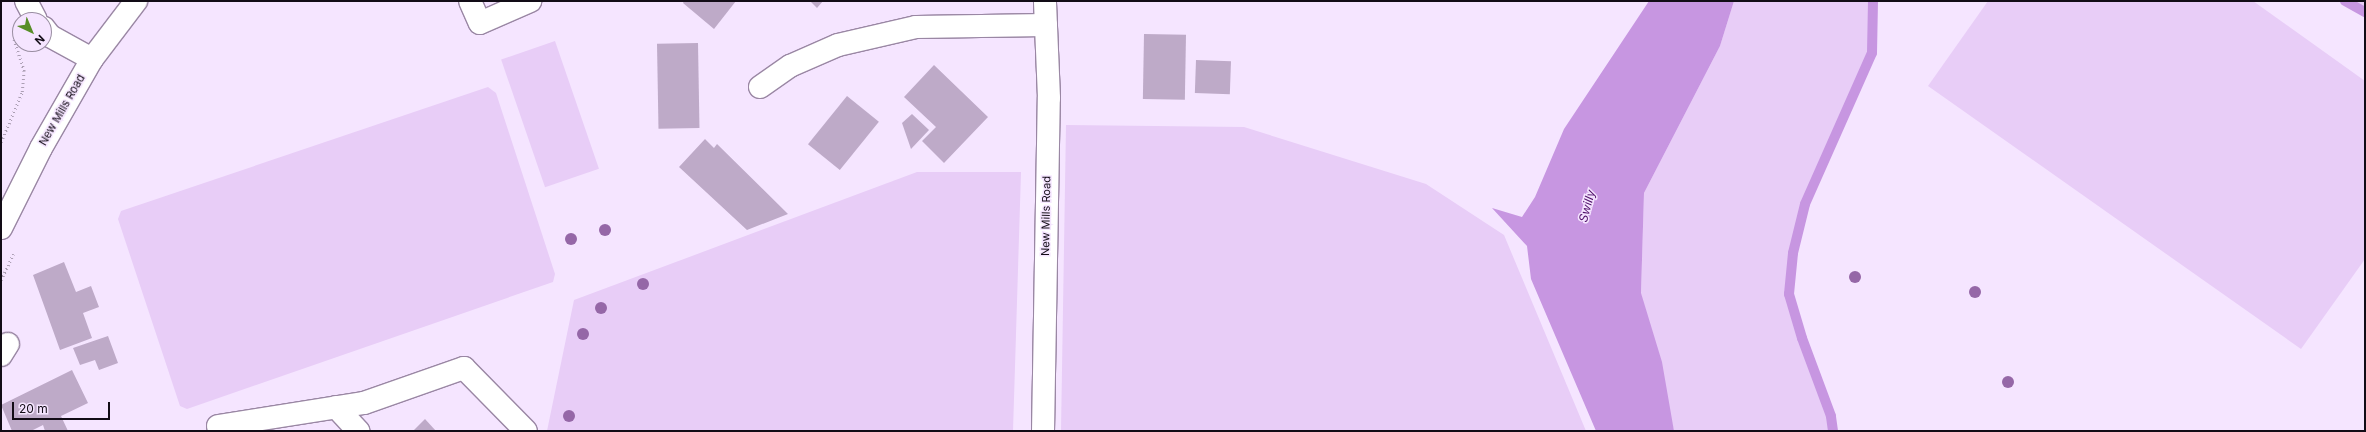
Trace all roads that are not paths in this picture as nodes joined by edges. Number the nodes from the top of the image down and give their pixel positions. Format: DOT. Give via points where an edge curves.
graph roads {
  1 [pos="26,1"];
  2 [pos="136,1"];
  3 [pos="470,1"];
  4 [pos="530,1"];
  5 [pos="1045,1"];
  6 [pos="32,12"];
  7 [pos="1046,25"];
  8 [pos="52,37"];
  9 [pos="92,59"];
  10 [pos="760,87"];
  11 [pos="1,228"];
  12 [pos="336,407"];
  13 [pos="218,426"];
  14 [pos="358,431"];
  15 [pos="526,431"];
  16 [pos="1043,431"];
  1 -- 6 [label="street"];
  2 -- 9 [label="street, New Mills Road"];
  3 -- 4 [label="street" via="480,24"];
  5 -- 7 [label="street, New Mills Road"];
  7 -- 10 [label="street" via="916,26 838,45 790,66"];
  7 -- 16 [label="street, New Mills Road" via="1049,98"];
  8 -- 9 [label="street"];
  9 -- 11 [label="street, New Mills Road" via="41,148"];
  12 -- 13 [label="street"];
  12 -- 14 [label="street"];
  12 -- 15 [label="street" via="364,403 464,368"];
}
